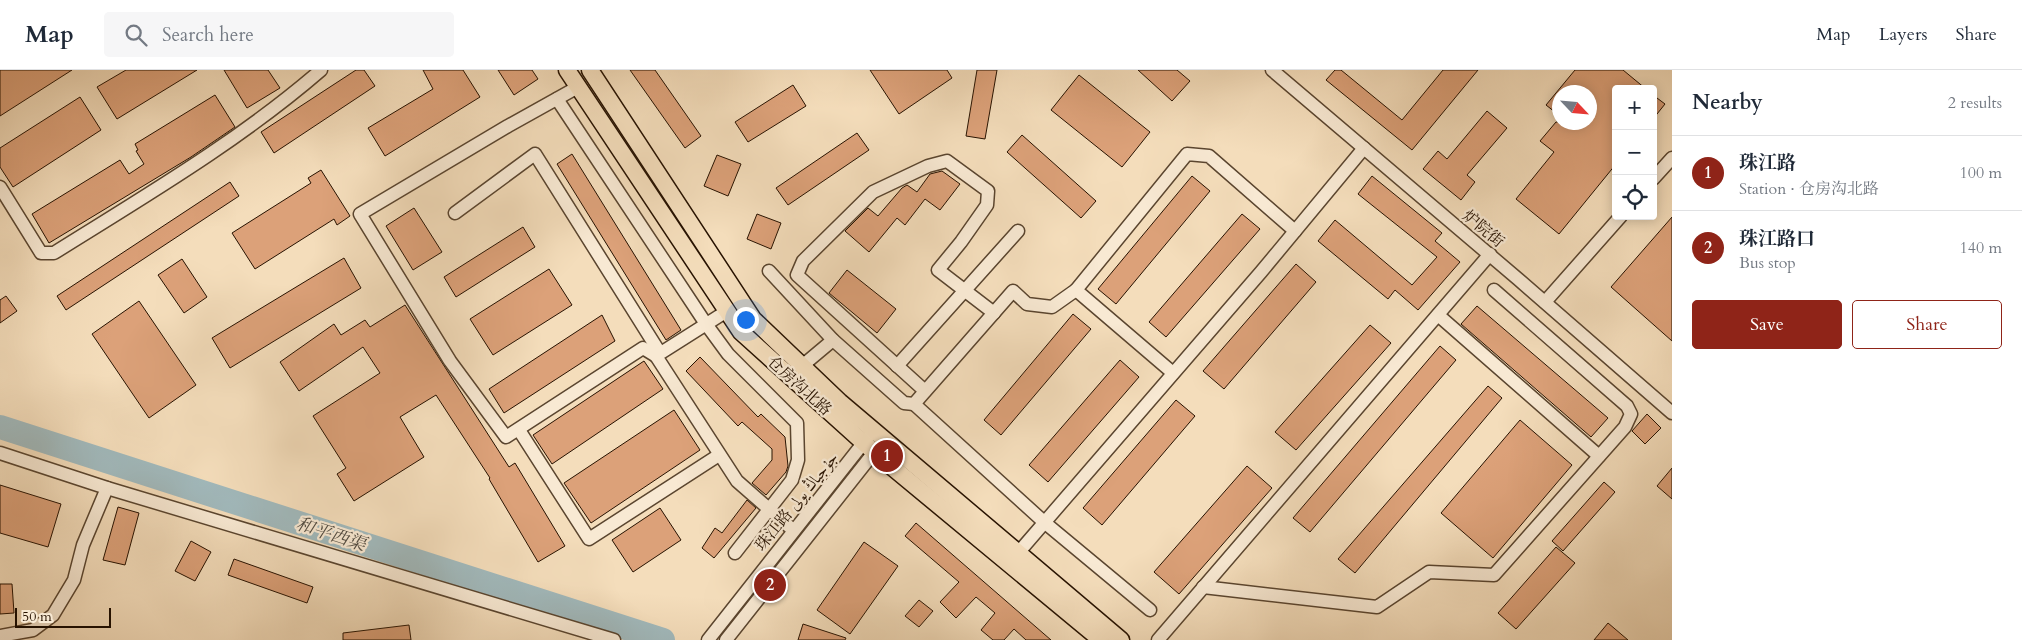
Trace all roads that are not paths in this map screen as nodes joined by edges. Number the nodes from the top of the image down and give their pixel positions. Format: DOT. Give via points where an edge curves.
graph roads {
  1 [pos="321,70"];
  2 [pos="566,70"];
  3 [pos="590,70"];
  4 [pos="1272,70"];
  5 [pos="578,87"];
  6 [pos="557,99"];
  7 [pos="1364,148"];
  8 [pos="1672,158"];
  9 [pos="1657,175"];
  10 [pos="0,187"];
  11 [pos="456,213"];
  12 [pos="1617,220"];
  13 [pos="1018,231"];
  14 [pos="1295,231"];
  15 [pos="1490,254"];
  16 [pos="769,271"];
  17 [pos="964,290"];
  18 [pos="1076,290"];
  19 [pos="1494,290"];
  20 [pos="1545,302"];
  21 [pos="727,311"];
  22 [pos="994,313"];
  23 [pos="1438,315"];
  24 [pos="706,324"];
  25 [pos="833,340"];
  26 [pos="658,355"];
  27 [pos="802,366"];
  28 [pos="898,366"];
  29 [pos="1173,373"];
  30 [pos="925,391"];
  31 [pos="914,404"];
  32 [pos="1672,413"];
  33 [pos="519,430"];
  34 [pos="874,441"];
  35 [pos="0,453"];
  36 [pos="719,455"];
  37 [pos="1599,456"];
  38 [pos="107,488"];
  39 [pos="769,509"];
  40 [pos="1044,522"];
  41 [pos="793,530"];
  42 [pos="735,553"];
  43 [pos="1018,553"];
  44 [pos="1203,588"];
  45 [pos="1150,610"];
  46 [pos="30,635"];
  47 [pos="0,636"];
  48 [pos="614,640"];
  49 [pos="708,640"];
  50 [pos="726,640"];
  51 [pos="1101,640"];
  52 [pos="1121,640"];
  53 [pos="1158,640"];
  1 -- 10 [label="street" via="208,156 54,253 41,253"];
  2 -- 5 [label="main road, 仓房沟北路"];
  3 -- 27 [label="main road, 仓房沟北路" via="753,319"];
  4 -- 7 [label="street, 炉院街"];
  5 -- 6 [label="street"];
  5 -- 21 [label="main road, 仓房沟北路"];
  6 -- 24 [label="street"];
  6 -- 33 [label="street" via="360,214 450,361 506,437"];
  7 -- 14 [label="street"];
  7 -- 15 [label="street, 炉院街"];
  8 -- 9 [label="street"];
  11 -- 26 [label="street" via="535,154"];
  12 -- 20 [label="street"];
  13 -- 17 [label="street"];
  14 -- 18 [label="street" via="1209,156 1187,154"];
  14 -- 29 [label="street"];
  15 -- 20 [label="street, 炉院街"];
  15 -- 23 [label="street"];
  16 -- 25 [label="street"];
  17 -- 22 [label="street"];
  17 -- 28 [label="street"];
  17 -- 28 [label="street" via="938,270 987,204 988,191 947,161 928,166 873,192 803,261 798,275"];
  18 -- 22 [label="street" via="1052,307 1027,304 1013,291"];
  18 -- 29 [label="street"];
  19 -- 37 [label="street" via="1627,406 1631,414 1625,427"];
  20 -- 32 [label="street, 炉院街"];
  21 -- 24 [label="street"];
  21 -- 34 [label="main road, 仓房沟北路" via="741,332"];
  22 -- 30 [label="street"];
  23 -- 37 [label="street"];
  23 -- 44 [label="street"];
  24 -- 26 [label="street"];
  24 -- 39 [label="street" via="728,354 797,422 798,460 792,480"];
  25 -- 27 [label="street"];
  25 -- 31 [label="street" via="904,403"];
  26 -- 33 [label="street" via="643,348"];
  26 -- 36 [label="street"];
  27 -- 34 [label="main road, 仓房沟北路"];
  28 -- 30 [label="street"];
  29 -- 40 [label="street"];
  30 -- 31 [label="street"];
  31 -- 40 [label="street"];
  33 -- 36 [label="street" via="589,539"];
  34 -- 41 [label="street, 珠江路 جۇجياڭ يولى"];
  34 -- 43 [label="main road, 仓房沟北路"];
  34 -- 50 [label="street, 珠江路 جۇجياڭ يولى"];
  34 -- 51 [label="main road, 仓房沟北路"];
  35 -- 38 [label="street"];
  36 -- 39 [label="street" via="737,481"];
  37 -- 44 [label="street" via="1494,575 1429,572 1377,607"];
  38 -- 46 [label="street" via="82,546 74,580 53,615"];
  38 -- 48 [label="street"];
  39 -- 41 [label="street"];
  39 -- 42 [label="street"];
  40 -- 43 [label="street"];
  40 -- 45 [label="street"];
  41 -- 49 [label="street, 珠江路 جۇجياڭ يولى"];
  43 -- 52 [label="main road, 仓房沟北路"];
  44 -- 53 [label="street"];
  46 -- 47 [label="street"];
}
